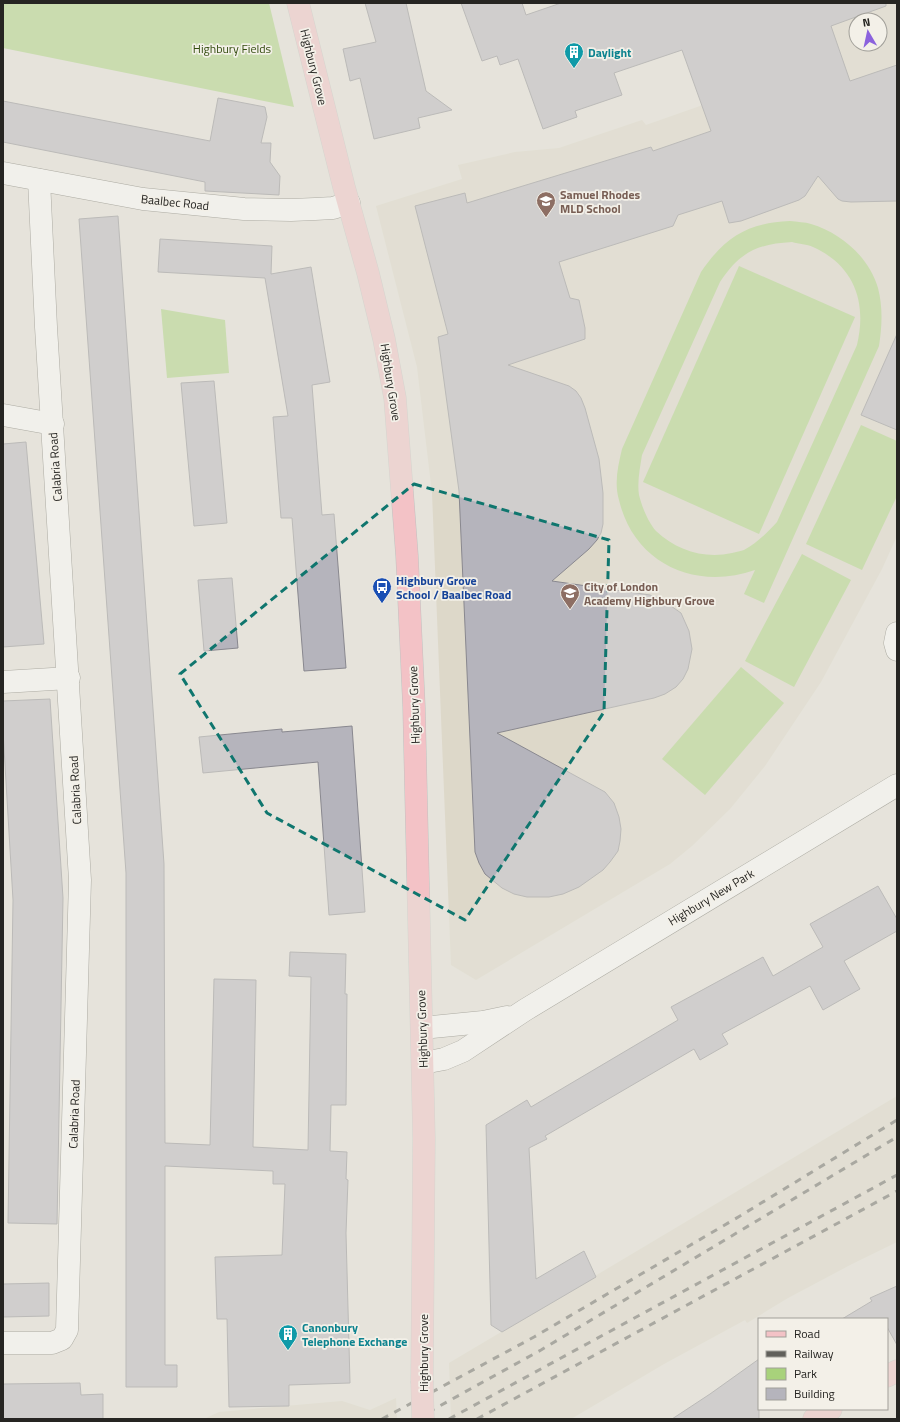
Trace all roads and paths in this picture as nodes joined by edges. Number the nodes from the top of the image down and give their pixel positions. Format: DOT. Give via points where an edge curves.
graph roads {
  1 [pos="298,3"];
  2 [pos="3,173"];
  3 [pos="39,180"];
  4 [pos="348,203"];
  5 [pos="3,415"];
  6 [pos="53,424"];
  7 [pos="897,633"];
  8 [pos="897,650"];
  9 [pos="69,678"];
  10 [pos="3,682"];
  11 [pos="897,784"];
  12 [pos="525,1010"];
  13 [pos="422,1028"];
  14 [pos="423,1063"];
  15 [pos="3,1343"];
  16 [pos="897,1371"];
  17 [pos="888,1376"];
  18 [pos="829,1410"];
  19 [pos="423,1419"];
  20 [pos="814,1419"];
  1 -- 4 [label="main road, Highbury Grove"];
  2 -- 3 [label="street, Baalbec Road"];
  3 -- 4 [label="street, Baalbec Road" via="143,199 244,209 333,208"];
  3 -- 6 [label="street, Calabria Road"];
  4 -- 13 [label="main road, Highbury Grove" via="384,339 398,428 414,707"];
  5 -- 6 [label="street"];
  6 -- 9 [label="street, Calabria Road"];
  7 -- 8 [label="street"];
  9 -- 10 [label="street"];
  9 -- 15 [label="street, Calabria Road" via="80,880 67,1330 62,1339 52,1343"];
  11 -- 12 [label="street, Highbury New Park"];
  12 -- 13 [label="street, Highbury New Park" via="483,1022"];
  12 -- 14 [label="street, Highbury New Park" via="463,1051 444,1059"];
  13 -- 14 [label="main road, Highbury Grove"];
  14 -- 19 [label="main road, Highbury Grove, bridge"];
  16 -- 17 [label="main road"];
  18 -- 20 [label="main road"];
}
